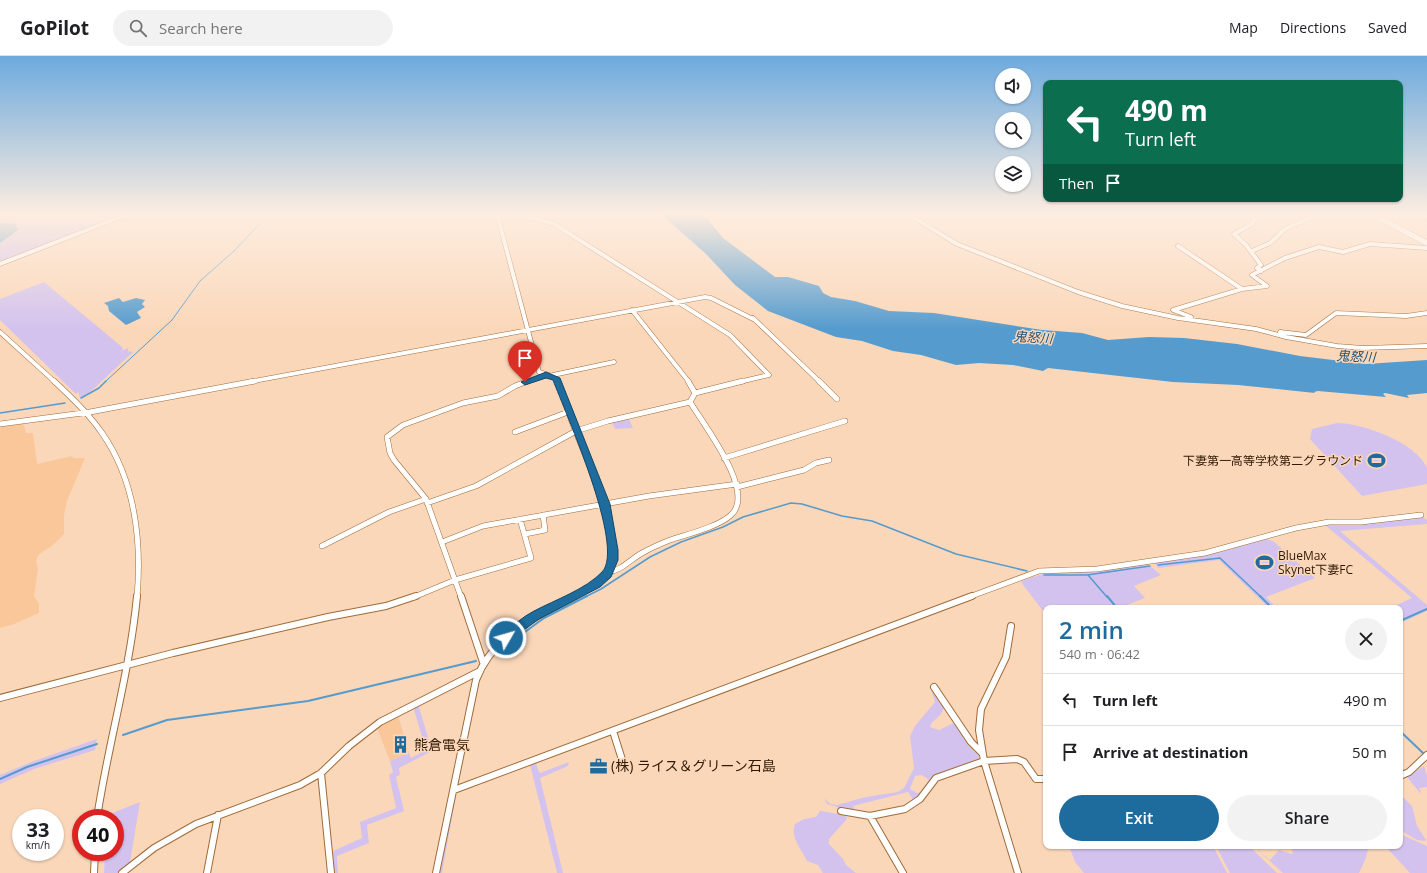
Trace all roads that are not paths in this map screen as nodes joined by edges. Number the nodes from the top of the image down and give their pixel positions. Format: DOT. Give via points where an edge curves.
graph roads {
  1 [pos="30,252"];
  2 [pos="507,252"];
  3 [pos="598,252"];
  4 [pos="977,252"];
  5 [pos="1187,252"];
  6 [pos="1252,252"];
  7 [pos="1303,252"];
  8 [pos="0,264"];
  9 [pos="1261,271"];
  10 [pos="1242,289"];
  11 [pos="676,302"];
  12 [pos="632,310"];
  13 [pos="1427,313"];
  14 [pos="749,315"];
  15 [pos="754,320"];
  16 [pos="1209,323"];
  17 [pos="527,330"];
  18 [pos="0,332"];
  19 [pos="1270,332"];
  20 [pos="1427,346"];
  21 [pos="614,362"];
  22 [pos="546,375"];
  23 [pos="552,376"];
  24 [pos="695,393"];
  25 [pos="837,399"];
  26 [pos="690,402"];
  27 [pos="568,412"];
  28 [pos="86,413"];
  29 [pos="844,422"];
  30 [pos="0,424"];
  31 [pos="576,431"];
  32 [pos="515,432"];
  33 [pos="724,458"];
  34 [pos="829,460"];
  35 [pos="737,485"];
  36 [pos="426,501"];
  37 [pos="605,504"];
  38 [pos="543,515"];
  39 [pos="1421,515"];
  40 [pos="520,519"];
  41 [pos="525,534"];
  42 [pos="442,542"];
  43 [pos="322,546"];
  44 [pos="608,572"];
  45 [pos="454,580"];
  46 [pos="1011,626"];
  47 [pos="483,662"];
  48 [pos="126,665"];
  49 [pos="478,672"];
  50 [pos="934,687"];
  51 [pos="0,698"];
  52 [pos="612,732"];
  53 [pos="1427,755"];
  54 [pos="984,757"];
  55 [pos="624,766"];
  56 [pos="321,773"];
  57 [pos="1403,774"];
  58 [pos="1043,779"];
  59 [pos="454,790"];
  60 [pos="99,809"];
  61 [pos="841,810"];
  62 [pos="218,815"];
  63 [pos="870,816"];
  64 [pos="95,861"];
  65 [pos="94,873"];
  66 [pos="122,873"];
  67 [pos="207,873"];
  68 [pos="331,873"];
  69 [pos="436,873"];
  70 [pos="903,873"];
  71 [pos="1018,873"];
  1 -- 8 [label="street"];
  2 -- 17 [label="street"];
  3 -- 11 [label="street"];
  4 -- 16 [label="street" via="1078,292 1130,307"];
  5 -- 10 [label="street"];
  6 -- 9 [label="street" via="1261,265 1257,268"];
  7 -- 9 [label="street" via="1285,258"];
  9 -- 10 [label="street" via="1252,275 1267,286"];
  10 -- 16 [label="street" via="1173,310"];
  11 -- 12 [label="street"];
  11 -- 15 [label="street" via="708,297"];
  11 -- 24 [label="street" via="730,335 769,376"];
  12 -- 17 [label="street"];
  12 -- 24 [label="street"];
  13 -- 19 [label="street" via="1406,316 1336,313 1303,336"];
  14 -- 15 [label="street"];
  15 -- 25 [label="street" via="777,339"];
  16 -- 19 [label="street"];
  17 -- 22 [label="street" via="539,372"];
  17 -- 28 [label="street"];
  18 -- 28 [label="street"];
  19 -- 20 [label="street" via="1337,346"];
  21 -- 23 [label="street"];
  22 -- 23 [label="street"];
  22 -- 36 [label="street" via="498,396 463,403 403,425 390,434 387,440 390,453"];
  23 -- 27 [label="street" via="556,378"];
  24 -- 26 [label="street"];
  26 -- 31 [label="street"];
  26 -- 33 [label="street"];
  27 -- 31 [label="street"];
  27 -- 32 [label="street"];
  28 -- 30 [label="street" via="22,419"];
  28 -- 48 [label="street" via="103,434 119,462 136,520 139,555 137,604"];
  29 -- 33 [label="street"];
  31 -- 36 [label="street" via="476,486"];
  31 -- 37 [label="street"];
  33 -- 35 [label="street"];
  34 -- 35 [label="street" via="816,463 804,470"];
  35 -- 37 [label="street"];
  35 -- 44 [label="street" via="738,507 730,517 638,555 618,569"];
  36 -- 42 [label="street"];
  36 -- 43 [label="street" via="389,512"];
  37 -- 38 [label="street"];
  37 -- 44 [label="street" via="613,556"];
  38 -- 40 [label="street"];
  38 -- 41 [label="street" via="545,530"];
  39 -- 52 [label="street" via="1360,522 1329,522 1296,528 1205,553 1097,569 1039,572"];
  40 -- 41 [label="street"];
  40 -- 42 [label="street" via="483,526"];
  41 -- 45 [label="street" via="531,558"];
  42 -- 45 [label="street"];
  44 -- 47 [label="street" via="596,584 527,621 499,643"];
  45 -- 47 [label="street"];
  45 -- 48 [label="street" via="392,605 328,617"];
  46 -- 54 [label="street" via="1006,657 981,709 980,730"];
  47 -- 49 [label="street"];
  48 -- 51 [label="street"];
  48 -- 60 [label="street"];
  49 -- 56 [label="street" via="382,721 349,746"];
  49 -- 59 [label="street"];
  50 -- 54 [label="street"];
  52 -- 55 [label="street"];
  52 -- 59 [label="street"];
  53 -- 57 [label="street"];
  54 -- 58 [label="street" via="1017,759 1024,762 1036,779"];
  54 -- 63 [label="street" via="936,778 926,794 910,807"];
  54 -- 71 [label="street"];
  56 -- 62 [label="street" via="287,791"];
  56 -- 68 [label="street"];
  59 -- 69 [label="street"];
  61 -- 63 [label="street"];
  62 -- 66 [label="street" via="167,839"];
  62 -- 67 [label="street"];
  63 -- 70 [label="street"];
  64 -- 65 [label="street"];
}
